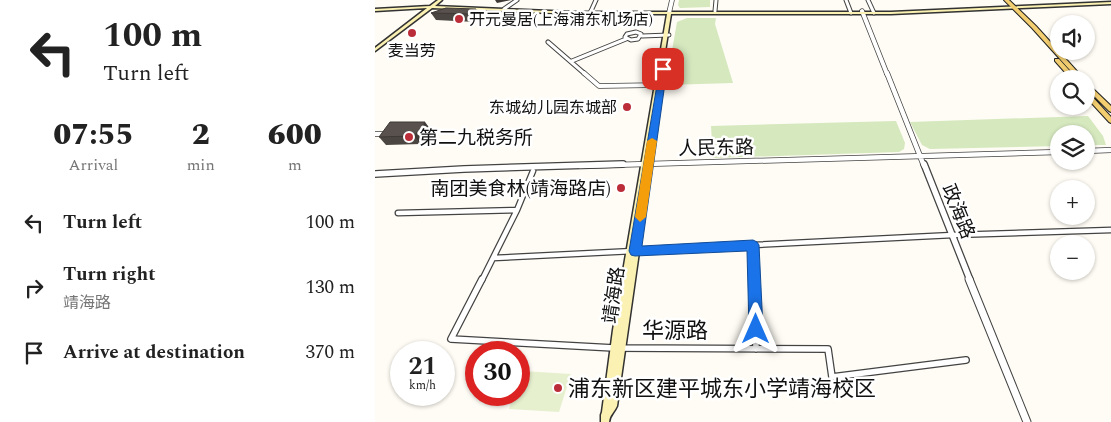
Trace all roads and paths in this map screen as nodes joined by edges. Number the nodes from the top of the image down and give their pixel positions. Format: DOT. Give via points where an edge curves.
graph roads {
  1 [pos="436,0"];
  2 [pos="440,0"];
  3 [pos="517,0"];
  4 [pos="596,0"];
  5 [pos="674,0"];
  6 [pos="715,0"];
  7 [pos="846,0"];
  8 [pos="869,0"];
  9 [pos="1001,0"];
  10 [pos="1111,2"];
  11 [pos="1009,5"];
  12 [pos="430,6"];
  13 [pos="375,9"];
  14 [pos="504,9"];
  15 [pos="591,11"];
  16 [pos="671,12"];
  17 [pos="715,12"];
  18 [pos="851,12"];
  19 [pos="863,12"];
  20 [pos="874,12"];
  21 [pos="667,35"];
  22 [pos="641,36"];
  23 [pos="626,39"];
  24 [pos="548,42"];
  25 [pos="375,49"];
  26 [pos="572,61"];
  27 [pos="1065,70"];
  28 [pos="1073,70"];
  29 [pos="659,86"];
  30 [pos="1095,93"];
  31 [pos="1095,103"];
  32 [pos="1111,110"];
  33 [pos="1111,121"];
  34 [pos="375,134"];
  35 [pos="391,134"];
  36 [pos="1095,152"];
  37 [pos="1111,152"];
  38 [pos="1050,153"];
  39 [pos="921,158"];
  40 [pos="646,166"];
  41 [pos="533,171"];
  42 [pos="375,176"];
  43 [pos="517,210"];
  44 [pos="398,213"];
  45 [pos="1111,230"];
  46 [pos="953,236"];
  47 [pos="753,245"];
  48 [pos="632,251"];
  49 [pos="493,258"];
  50 [pos="618,348"];
  51 [pos="756,348"];
  52 [pos="965,360"];
  53 [pos="605,418"];
  54 [pos="1027,422"];
  1 -- 12 [label="main road"];
  2 -- 12 [label="main road"];
  3 -- 14 [label="street"];
  4 -- 15 [label="street"];
  5 -- 16 [label="street, 靖海路"];
  6 -- 17 [label="street"];
  7 -- 18 [label="street"];
  8 -- 20 [label="street"];
  9 -- 11 [label="main road"];
  10 -- 11 [label="main road"];
  11 -- 20 [label="main road"];
  11 -- 27 [label="main road"];
  11 -- 28 [label="main road"];
  12 -- 13 [label="main road"];
  12 -- 14 [label="main road"];
  12 -- 16 [label="main road" via="539,12"];
  12 -- 25 [label="main road"];
  14 -- 15 [label="main road"];
  15 -- 16 [label="main road"];
  16 -- 17 [label="main road"];
  16 -- 18 [label="main road"];
  16 -- 21 [label="main road, 靖海路"];
  17 -- 18 [label="main road"];
  18 -- 19 [label="main road"];
  19 -- 20 [label="main road"];
  19 -- 39 [label="street, 政海路"];
  21 -- 22 [label="street"];
  21 -- 29 [label="main road, 靖海路"];
  22 -- 23 [label="street" via="634,40"];
  22 -- 23 [label="street" via="632,32 626,35"];
  23 -- 26 [label="street"];
  24 -- 26 [label="street"];
  26 -- 29 [label="street" via="599,86"];
  29 -- 40 [label="main road, 靖海路"];
  30 -- 32 [label="main road"];
  31 -- 33 [label="main road"];
  34 -- 35 [label="street"];
  36 -- 37 [label="street"];
  38 -- 39 [label="street, 人民东路"];
  39 -- 40 [label="street, 人民东路"];
  39 -- 46 [label="street, 政海路"];
  40 -- 41 [label="street, 人民东路"];
  40 -- 42 [label="street, 人民东路"];
  40 -- 48 [label="main road, 靖海路"];
  41 -- 42 [label="street, 人民东路"];
  41 -- 43 [label="street"];
  43 -- 44 [label="street"];
  43 -- 49 [label="street"];
  45 -- 46 [label="street"];
  46 -- 47 [label="street"];
  46 -- 54 [label="street, 政海路"];
  47 -- 48 [label="street"];
  47 -- 51 [label="street"];
  48 -- 49 [label="street"];
  48 -- 50 [label="main road, 靖海路"];
  49 -- 50 [label="street, 华源路" via="451,338"];
  50 -- 51 [label="street, 华源路"];
  50 -- 53 [label="main road, 靖海路" via="613,406"];
  51 -- 52 [label="street, 华源路" via="828,349 833,377"];
}
